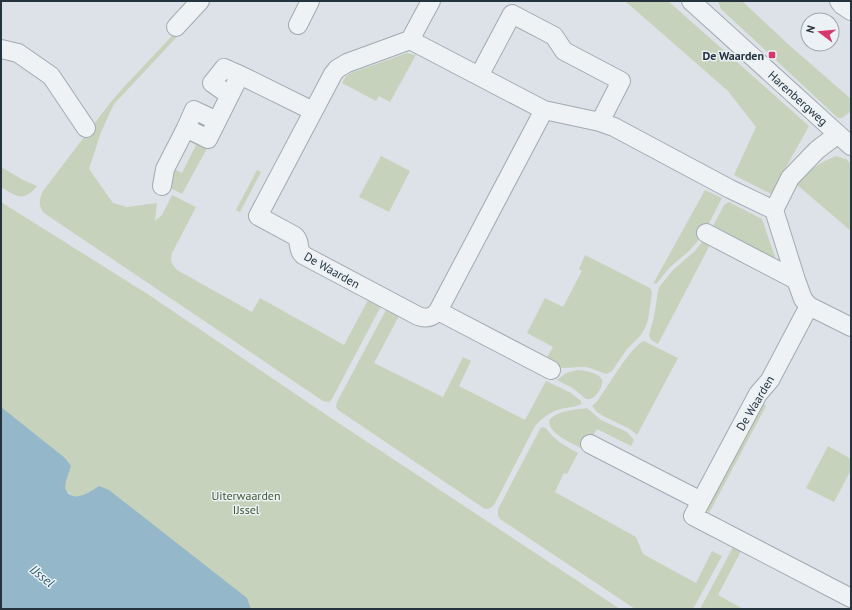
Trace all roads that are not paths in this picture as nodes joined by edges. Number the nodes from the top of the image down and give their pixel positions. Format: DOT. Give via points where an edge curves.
graph roads {
  1 [pos="200,1"];
  2 [pos="310,1"];
  3 [pos="431,1"];
  4 [pos="839,1"];
  5 [pos="697,3"];
  6 [pos="851,11"];
  7 [pos="298,25"];
  8 [pos="176,27"];
  9 [pos="410,40"];
  10 [pos="1,49"];
  11 [pos="479,76"];
  12 [pos="544,110"];
  13 [pos="314,111"];
  14 [pos="600,122"];
  15 [pos="86,128"];
  16 [pos="844,140"];
  17 [pos="162,186"];
  18 [pos="774,210"];
  19 [pos="706,233"];
  20 [pos="796,280"];
  21 [pos="809,306"];
  22 [pos="438,311"];
  23 [pos="851,327"];
  24 [pos="551,370"];
  25 [pos="590,444"];
  26 [pos="701,501"];
  27 [pos="851,598"];
  1 -- 8 [label="street"];
  2 -- 7 [label="street"];
  3 -- 9 [label="street"];
  4 -- 6 [label="street"];
  5 -- 16 [label="street, Harenbergweg"];
  9 -- 11 [label="street"];
  9 -- 13 [label="street, De Waarden" via="337,69"];
  10 -- 15 [label="street" via="18,54 51,76"];
  11 -- 12 [label="street"];
  11 -- 14 [label="street" via="512,14 554,36 564,51 621,81"];
  12 -- 14 [label="street"];
  12 -- 22 [label="street"];
  13 -- 17 [label="street" via="240,74 208,139 186,128 165,169"];
  13 -- 22 [label="street, De Waarden" via="258,216 295,236 299,242 298,248 304,255 418,316 431,317"];
  14 -- 18 [label="street"];
  16 -- 18 [label="street" via="817,150 790,178"];
  18 -- 20 [label="street"];
  19 -- 20 [label="street"];
  20 -- 21 [label="street" via="803,299"];
  21 -- 23 [label="street"];
  21 -- 26 [label="street, De Waarden"];
  22 -- 24 [label="street"];
  25 -- 26 [label="street"];
  26 -- 27 [label="street, De Waarden" via="693,516"];
}
